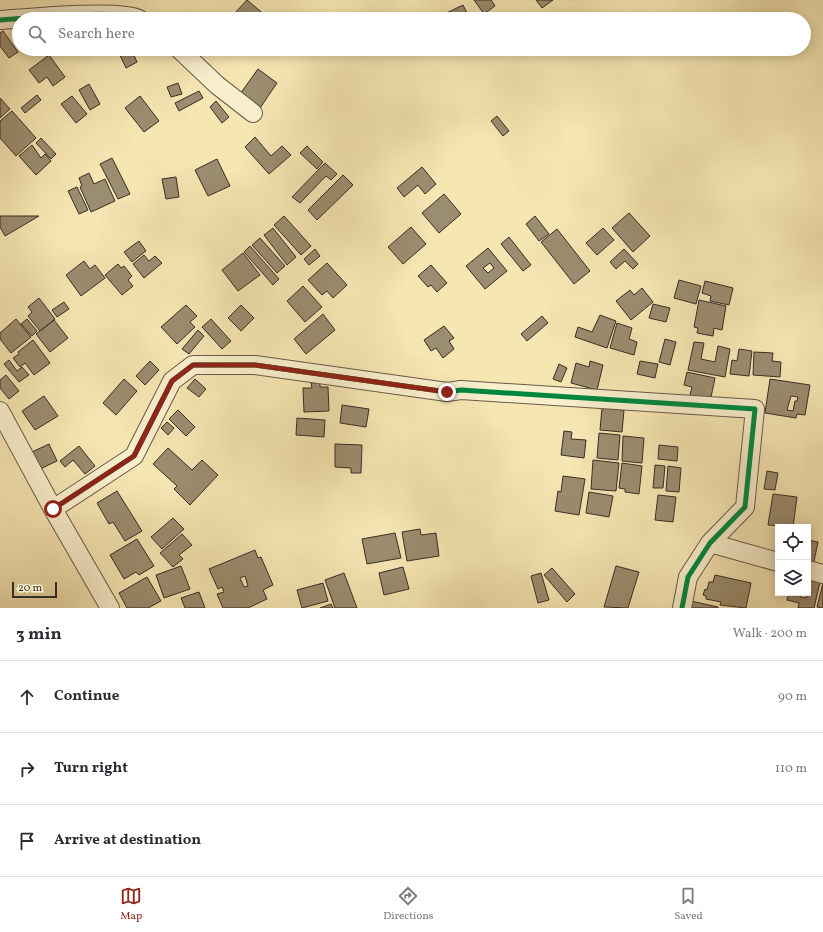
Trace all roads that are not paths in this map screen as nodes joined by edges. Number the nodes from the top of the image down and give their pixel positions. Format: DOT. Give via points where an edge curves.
graph roads {
  1 [pos="12,19"];
  2 [pos="0,20"];
  3 [pos="186,56"];
  4 [pos="253,113"];
  5 [pos="0,411"];
  6 [pos="53,509"];
  7 [pos="710,543"];
  8 [pos="775,561"];
  9 [pos="811,571"];
  10 [pos="823,574"];
  11 [pos="110,608"];
  12 [pos="682,608"];
  1 -- 2 [label="street"];
  3 -- 4 [label="street" via="217,85"];
  5 -- 6 [label="street"];
  6 -- 7 [label="street" via="134,456 172,381 193,365 255,365 447,392 462,390 755,409 745,507"];
  6 -- 11 [label="street"];
  7 -- 8 [label="street"];
  7 -- 12 [label="street" via="688,577"];
  9 -- 10 [label="street"];
}
